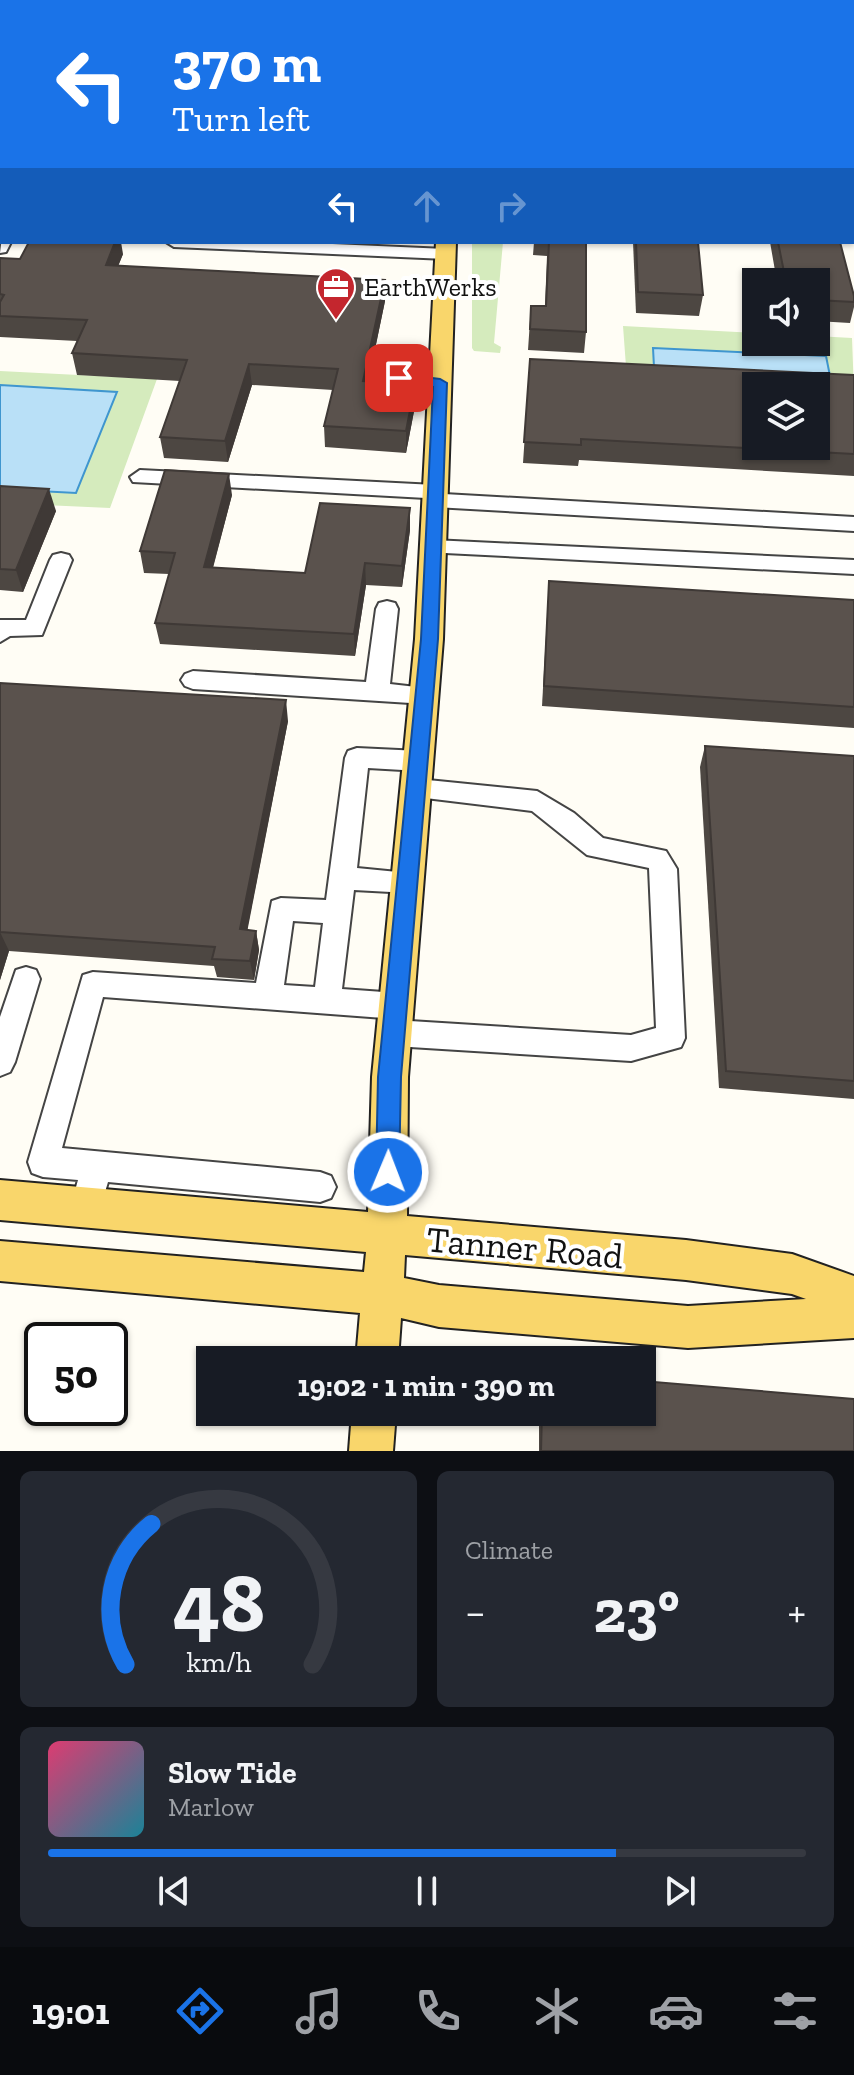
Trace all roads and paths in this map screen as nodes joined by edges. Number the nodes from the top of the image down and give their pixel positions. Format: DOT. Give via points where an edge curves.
graph roads {
  1 [pos="265,244"];
  2 [pos="446,248"];
  3 [pos="397,375"];
  4 [pos="440,383"];
  5 [pos="140,477"];
  6 [pos="435,496"];
  7 [pos="854,524"];
  8 [pos="433,547"];
  9 [pos="61,560"];
  10 [pos="854,567"];
  11 [pos="387,609"];
  12 [pos="0,634"];
  13 [pos="193,680"];
  14 [pos="377,692"];
  15 [pos="426,695"];
  16 [pos="419,775"];
  17 [pos="343,878"];
  18 [pos="409,882"];
  19 [pos="338,912"];
  20 [pos="26,979"];
  21 [pos="268,996"];
  22 [pos="327,1001"];
  23 [pos="395,1020"];
  24 [pos="0,1062"];
  25 [pos="97,1166"];
  26 [pos="320,1187"];
  27 [pos="0,1200"];
  28 [pos="86,1208"];
  29 [pos="387,1235"];
  30 [pos="0,1261"];
  31 [pos="382,1294"];
  32 [pos="854,1296"];
  33 [pos="854,1317"];
  34 [pos="378,1346"];
  35 [pos="373,1426"];
  36 [pos="371,1451"];
  1 -- 2 [label="lane"];
  2 -- 4 [label="main road"];
  3 -- 4 [label="lane" via="403,381"];
  4 -- 6 [label="main road"];
  5 -- 6 [label="lane"];
  6 -- 7 [label="lane"];
  6 -- 8 [label="main road"];
  8 -- 10 [label="lane"];
  8 -- 15 [label="main road"];
  9 -- 12 [label="lane" via="34,629 4,627"];
  11 -- 14 [label="lane"];
  13 -- 14 [label="lane"];
  14 -- 15 [label="lane"];
  15 -- 16 [label="main road"];
  16 -- 17 [label="lane" via="357,758"];
  16 -- 18 [label="main road"];
  16 -- 23 [label="lane" via="537,801 596,847 657,859 664,869 671,1038 631,1048"];
  17 -- 18 [label="lane"];
  17 -- 19 [label="lane"];
  18 -- 23 [label="main road"];
  19 -- 21 [label="lane" via="281,909"];
  19 -- 22 [label="lane"];
  20 -- 24 [label="lane"];
  21 -- 22 [label="lane"];
  21 -- 25 [label="lane" via="93,984 43,1162"];
  22 -- 23 [label="lane"];
  23 -- 29 [label="main road"];
  25 -- 26 [label="lane"];
  25 -- 28 [label="lane"];
  27 -- 28 [label="main road, Tanner Road"];
  28 -- 29 [label="main road, Tanner Road"];
  29 -- 31 [label="main road"];
  29 -- 32 [label="main road, Tanner Road" via="686,1260 792,1274"];
  30 -- 31 [label="main road, Tanner Road"];
  31 -- 33 [label="main road, Tanner Road" via="439,1306 688,1327"];
  31 -- 34 [label="main road"];
  35 -- 36 [label="main road"];
}
